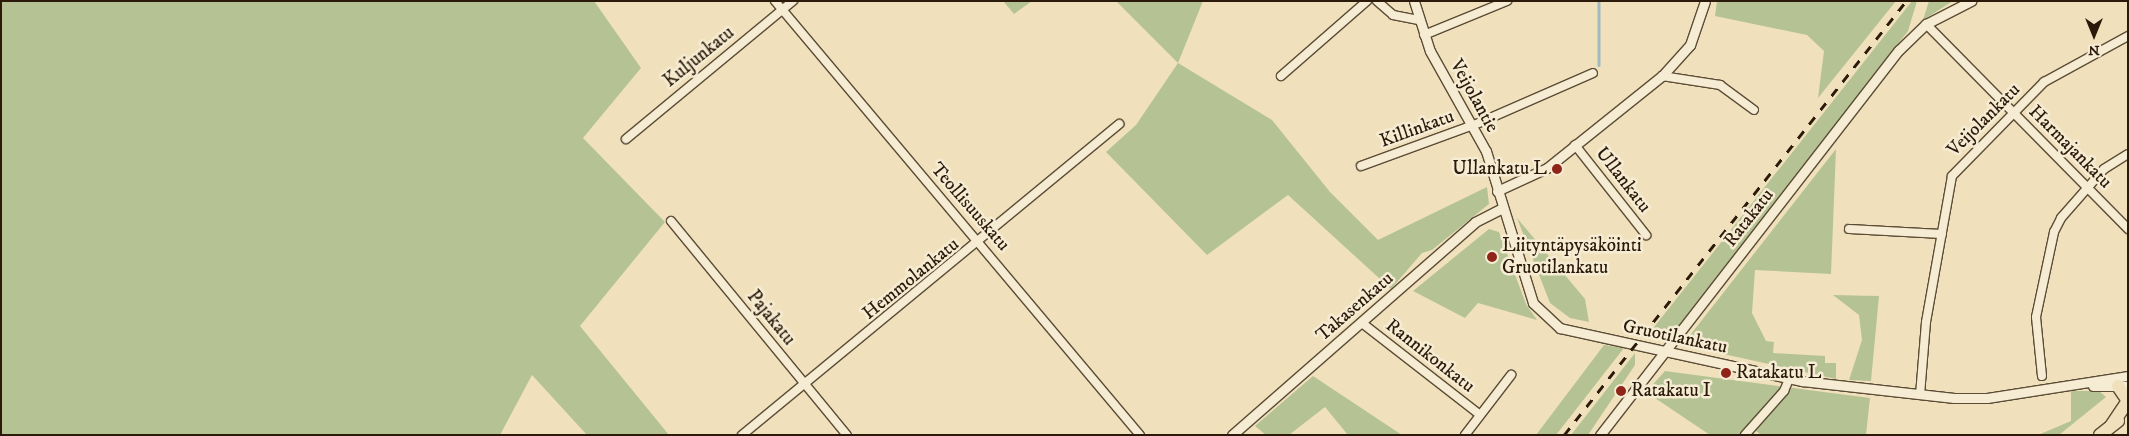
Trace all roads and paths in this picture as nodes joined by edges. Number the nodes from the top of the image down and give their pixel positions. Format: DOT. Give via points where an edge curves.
graph roads {
  1 [pos="775,1"];
  2 [pos="793,1"];
  3 [pos="1367,1"];
  4 [pos="1377,1"];
  5 [pos="1414,1"];
  6 [pos="1507,1"];
  7 [pos="1705,1"];
  8 [pos="1971,1"];
  9 [pos="783,10"];
  10 [pos="1419,20"];
  11 [pos="1926,24"];
  12 [pos="1424,35"];
  13 [pos="2128,36"];
  14 [pos="1593,73"];
  15 [pos="1281,76"];
  16 [pos="1662,76"];
  17 [pos="1754,110"];
  18 [pos="2013,113"];
  19 [pos="1119,124"];
  20 [pos="1475,124"];
  21 [pos="626,139"];
  22 [pos="1575,145"];
  23 [pos="2128,154"];
  24 [pos="1362,166"];
  25 [pos="2087,188"];
  26 [pos="1497,191"];
  27 [pos="1502,208"];
  28 [pos="671,221"];
  29 [pos="1849,229"];
  30 [pos="2128,229"];
  31 [pos="1942,234"];
  32 [pos="1646,235"];
  33 [pos="980,243"];
  34 [pos="1362,323"];
  35 [pos="1665,352"];
  36 [pos="1511,374"];
  37 [pos="2042,376"];
  38 [pos="2128,376"];
  39 [pos="1789,378"];
  40 [pos="806,385"];
  41 [pos="2068,385"];
  42 [pos="2123,386"];
  43 [pos="1920,395"];
  44 [pos="1479,414"];
  45 [pos="2128,414"];
  46 [pos="2111,426"];
  47 [pos="742,435"];
  48 [pos="847,435"];
  49 [pos="1140,435"];
  50 [pos="1232,435"];
  51 [pos="1465,435"];
  52 [pos="1600,435"];
  53 [pos="1745,435"];
  54 [pos="2100,435"];
  1 -- 9 [label="street, Teollisuuskatu"];
  2 -- 9 [label="street, Kuljunkatu"];
  3 -- 15 [label="street"];
  4 -- 10 [label="street" via="1394,15"];
  5 -- 10 [label="street, Veijolantie"];
  6 -- 12 [label="street"];
  7 -- 16 [label="street" via="1690,45"];
  8 -- 11 [label="street, Ratakatu"];
  9 -- 21 [label="street, Kuljunkatu"];
  9 -- 33 [label="street, Teollisuuskatu"];
  10 -- 12 [label="street, Veijolantie"];
  11 -- 18 [label="street, Harmajankatu"];
  11 -- 35 [label="street, Ratakatu" via="1900,50"];
  12 -- 20 [label="street, Veijolantie"];
  13 -- 18 [label="street, Veijolankatu" via="2052,77"];
  14 -- 20 [label="street, Killinkatu"];
  16 -- 17 [label="street" via="1720,85"];
  16 -- 22 [label="street"];
  18 -- 25 [label="street, Harmajankatu"];
  18 -- 31 [label="street, Veijolankatu" via="1952,176"];
  19 -- 33 [label="street, Hemmolankatu"];
  20 -- 24 [label="street, Killinkatu"];
  20 -- 26 [label="street, Veijolantie"];
  22 -- 26 [label="street" via="1522,183"];
  22 -- 32 [label="street, Ullankatu"];
  23 -- 25 [label="street" via="2104,169"];
  25 -- 30 [label="street, Harmajankatu"];
  25 -- 37 [label="street" via="2060,218 2043,277 2036,339"];
  26 -- 27 [label="street, Veijolantie"];
  27 -- 34 [label="street, Takasenkatu" via="1475,222"];
  27 -- 35 [label="street, Gruotilankatu" via="1533,303 1548,321 1582,336"];
  28 -- 40 [label="street, Pajakatu"];
  29 -- 31 [label="street"];
  31 -- 43 [label="street, Veijolankatu" via="1926,322"];
  33 -- 40 [label="street, Hemmolankatu"];
  33 -- 49 [label="street, Teollisuuskatu"];
  34 -- 44 [label="street, Rannikonkatu"];
  34 -- 50 [label="street, Takasenkatu"];
  35 -- 39 [label="street, Gruotilankatu"];
  35 -- 52 [label="street, Ratakatu"];
  36 -- 44 [label="street, Rannikonkatu"];
  38 -- 41 [label="street"];
  39 -- 43 [label="street, Gruotilankatu"];
  39 -- 53 [label="street" via="1784,391"];
  40 -- 47 [label="street, Hemmolankatu"];
  40 -- 48 [label="street, Pajakatu"];
  41 -- 42 [label="street"];
  41 -- 43 [label="street, Gruotilankatu" via="1987,398"];
  42 -- 46 [label="highway" via="2128,401"];
  44 -- 51 [label="street, Rannikonkatu"];
  45 -- 46 [label="highway"];
  46 -- 54 [label="highway"];
}
